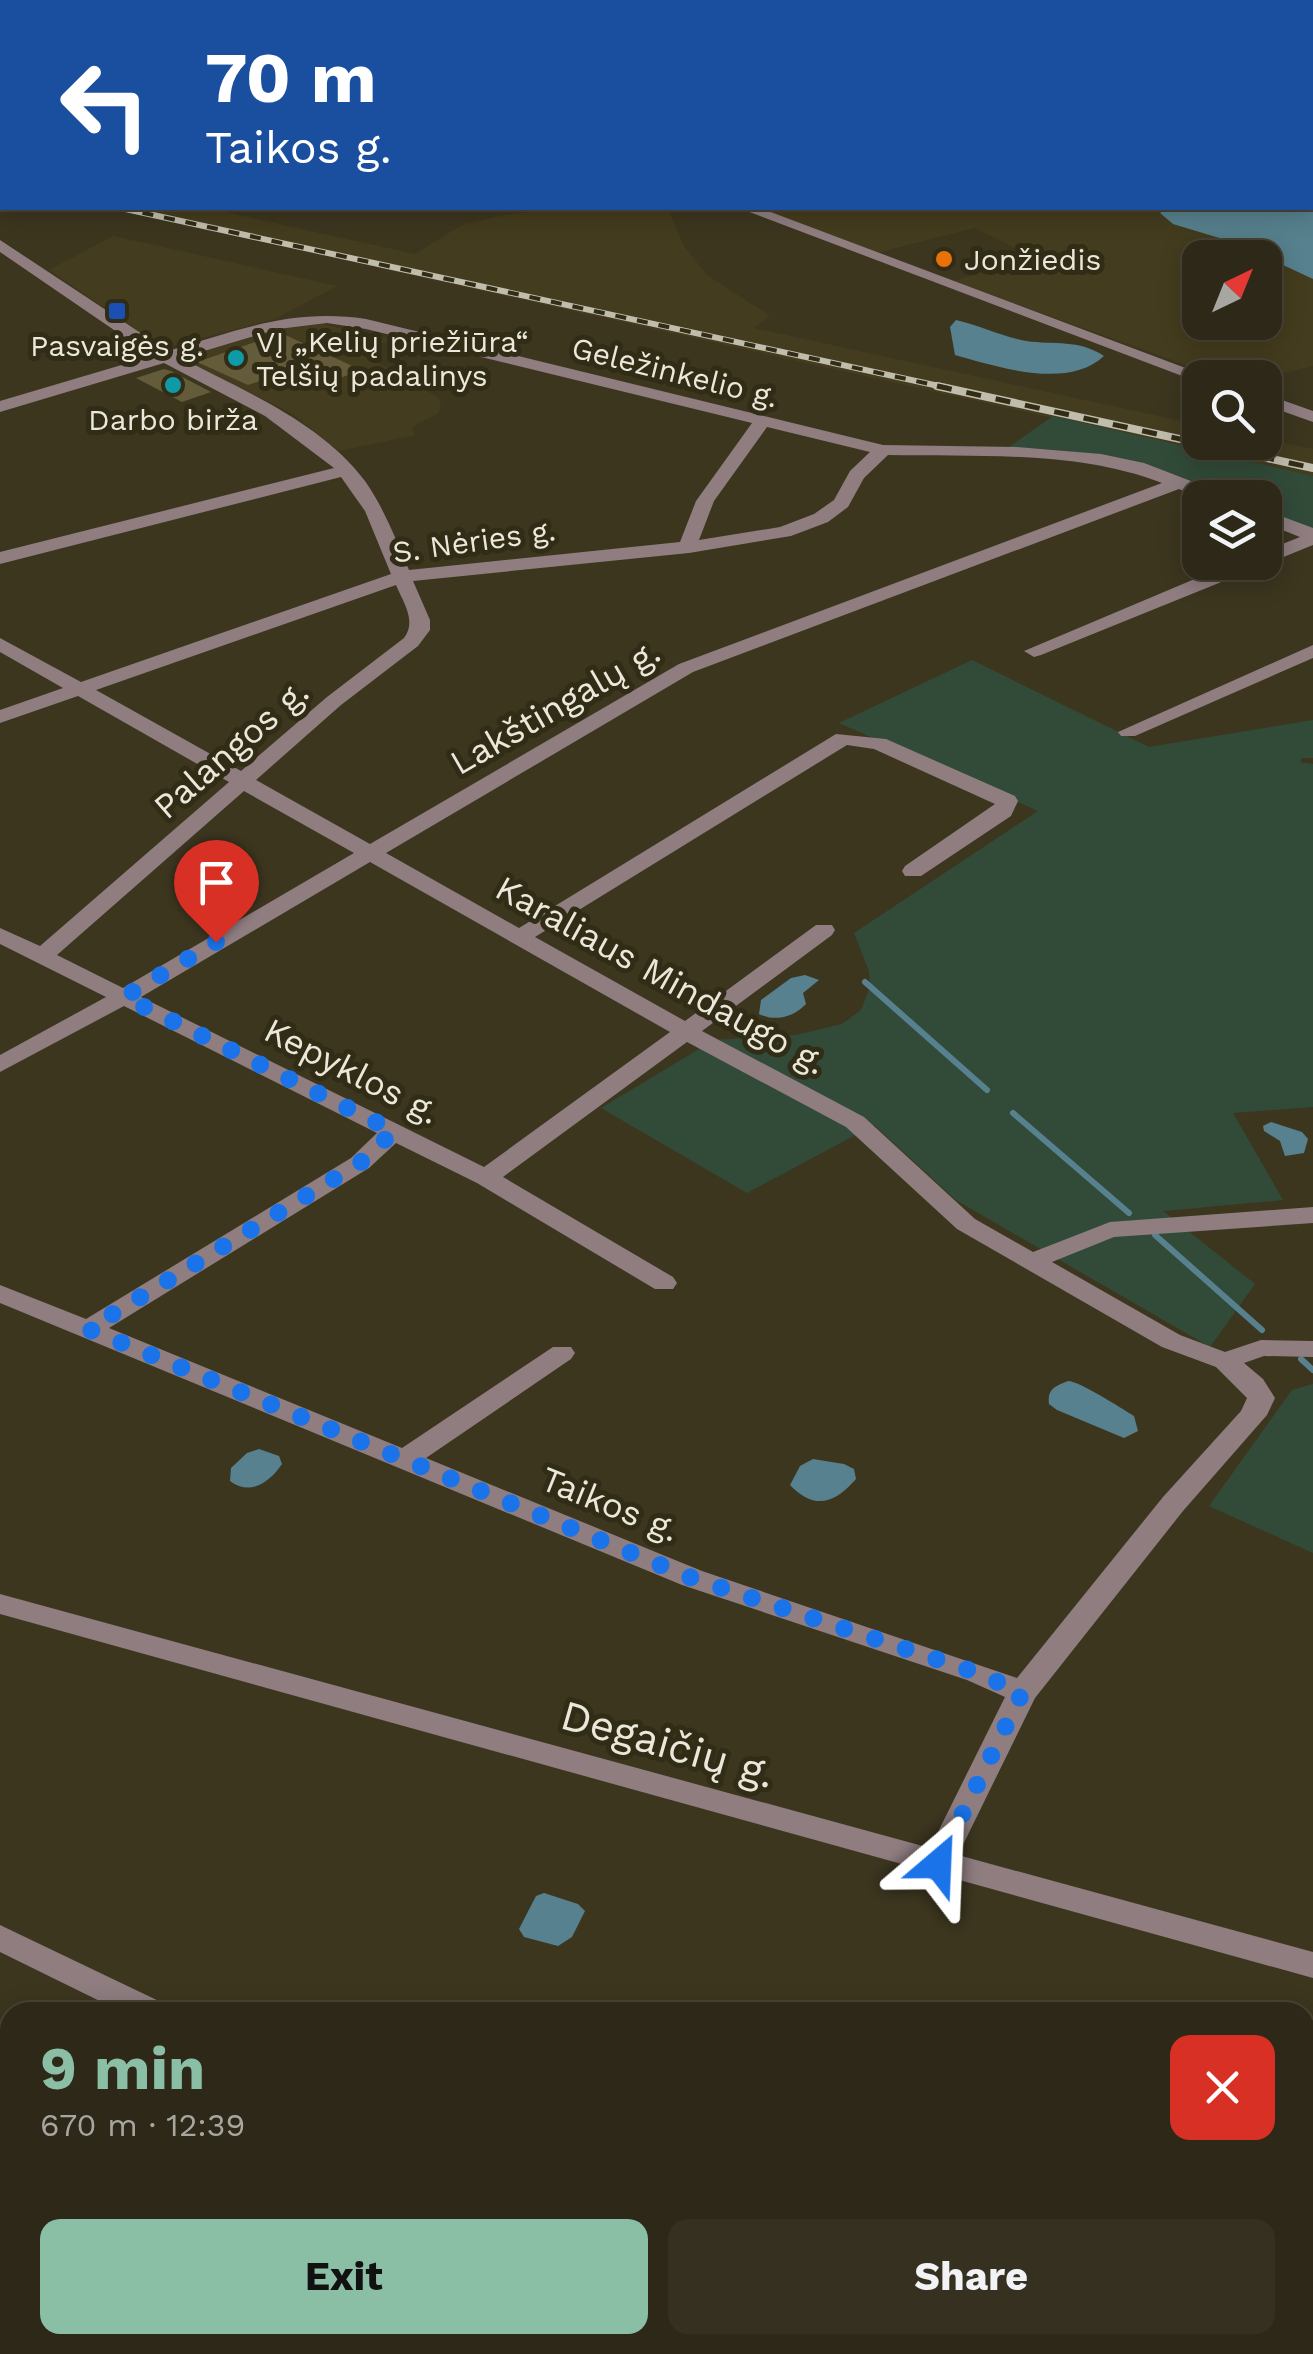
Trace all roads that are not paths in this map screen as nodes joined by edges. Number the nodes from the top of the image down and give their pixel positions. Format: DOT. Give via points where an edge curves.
graph roads {
  1 [pos="752,210"];
  2 [pos="0,246"];
  3 [pos="164,356"];
  4 [pos="1182,370"];
  5 [pos="1282,406"];
  6 [pos="0,407"];
  7 [pos="1313,416"];
  8 [pos="762,422"];
  9 [pos="883,450"];
  10 [pos="346,470"];
  11 [pos="1179,482"];
  12 [pos="1182,483"];
  13 [pos="1282,523"];
  14 [pos="1313,537"];
  15 [pos="689,547"];
  16 [pos="1282,551"];
  17 [pos="0,558"];
  18 [pos="400,578"];
  19 [pos="1208,580"];
  20 [pos="0,644"];
  21 [pos="1034,650"];
  22 [pos="1313,651"];
  23 [pos="79,689"];
  24 [pos="0,716"];
  25 [pos="1128,732"];
  26 [pos="245,782"];
  27 [pos="369,852"];
  28 [pos="912,871"];
  29 [pos="824,930"];
  30 [pos="0,936"];
  31 [pos="521,936"];
  32 [pos="42,956"];
  33 [pos="124,997"];
  34 [pos="683,1030"];
  35 [pos="0,1065"];
  36 [pos="394,1131"];
  37 [pos="486,1178"];
  38 [pos="1313,1214"];
  39 [pos="1033,1261"];
  40 [pos="664,1283"];
  41 [pos="0,1293"];
  42 [pos="88,1329"];
  43 [pos="1313,1349"];
  44 [pos="562,1354"];
  45 [pos="1225,1361"];
  46 [pos="405,1460"];
  47 [pos="0,1604"];
  48 [pos="1022,1693"];
  49 [pos="938,1864"];
  50 [pos="0,1937"];
  51 [pos="1313,1965"];
  52 [pos="131,2002"];
  1 -- 4 [label="street"];
  2 -- 3 [label="street"];
  3 -- 6 [label="street, Geležinkelio g."];
  3 -- 8 [label="street, Geležinkelio g." via="276,324 327,318"];
  3 -- 10 [label="street" via="294,426"];
  5 -- 7 [label="street"];
  8 -- 9 [label="street, Geležinkelio g."];
  8 -- 15 [label="street" via="696,515"];
  9 -- 11 [label="street, Geležinkelio g." via="1068,455"];
  9 -- 15 [label="street, S. Nėries g." via="856,476 842,504 821,518 784,532"];
  10 -- 17 [label="street"];
  10 -- 18 [label="street" via="374,512"];
  11 -- 12 [label="street, Geležinkelio g."];
  11 -- 27 [label="street, Lakštingalų g." via="686,668"];
  13 -- 14 [label="street"];
  14 -- 16 [label="street"];
  15 -- 18 [label="street, S. Nėries g."];
  18 -- 23 [label="street, S. Nėries g."];
  18 -- 26 [label="street, Palangos g." via="420,620 416,636"];
  19 -- 21 [label="street"];
  20 -- 23 [label="street, Karaliaus Mindaugo g."];
  22 -- 25 [label="street"];
  23 -- 24 [label="street, S. Nėries g."];
  23 -- 26 [label="street, Karaliaus Mindaugo g."];
  26 -- 27 [label="street, Karaliaus Mindaugo g."];
  26 -- 32 [label="street, Palangos g."];
  27 -- 31 [label="street, Karaliaus Mindaugo g."];
  27 -- 33 [label="street, Lakštingalų g."];
  28 -- 31 [label="street" via="1003,811 1007,801 878,743 843,738"];
  29 -- 34 [label="street"];
  30 -- 32 [label="street, Kepyklos g."];
  31 -- 34 [label="street, Karaliaus Mindaugo g."];
  32 -- 33 [label="street, Kepyklos g."];
  33 -- 35 [label="street, Lakštingalų g."];
  33 -- 36 [label="street, Kepyklos g."];
  34 -- 37 [label="street"];
  34 -- 39 [label="street, Karaliaus Mindaugo g." via="855,1122 966,1224"];
  36 -- 37 [label="street, Kepyklos g."];
  36 -- 42 [label="street" via="360,1163"];
  37 -- 40 [label="street, Kepyklos g."];
  38 -- 39 [label="street" via="1110,1230"];
  39 -- 45 [label="street, Karaliaus Mindaugo g." via="1171,1342"];
  41 -- 42 [label="street, Taikos g."];
  42 -- 46 [label="street, Taikos g."];
  43 -- 45 [label="street" via="1261,1348"];
  44 -- 46 [label="street"];
  45 -- 48 [label="street, Karaliaus Mindaugo g." via="1261,1398"];
  46 -- 48 [label="street, Taikos g." via="692,1578"];
  47 -- 49 [label="street, Degaičių g."];
  48 -- 49 [label="street"];
  49 -- 51 [label="street, Degaičių g."];
  50 -- 52 [label="street"];
}
